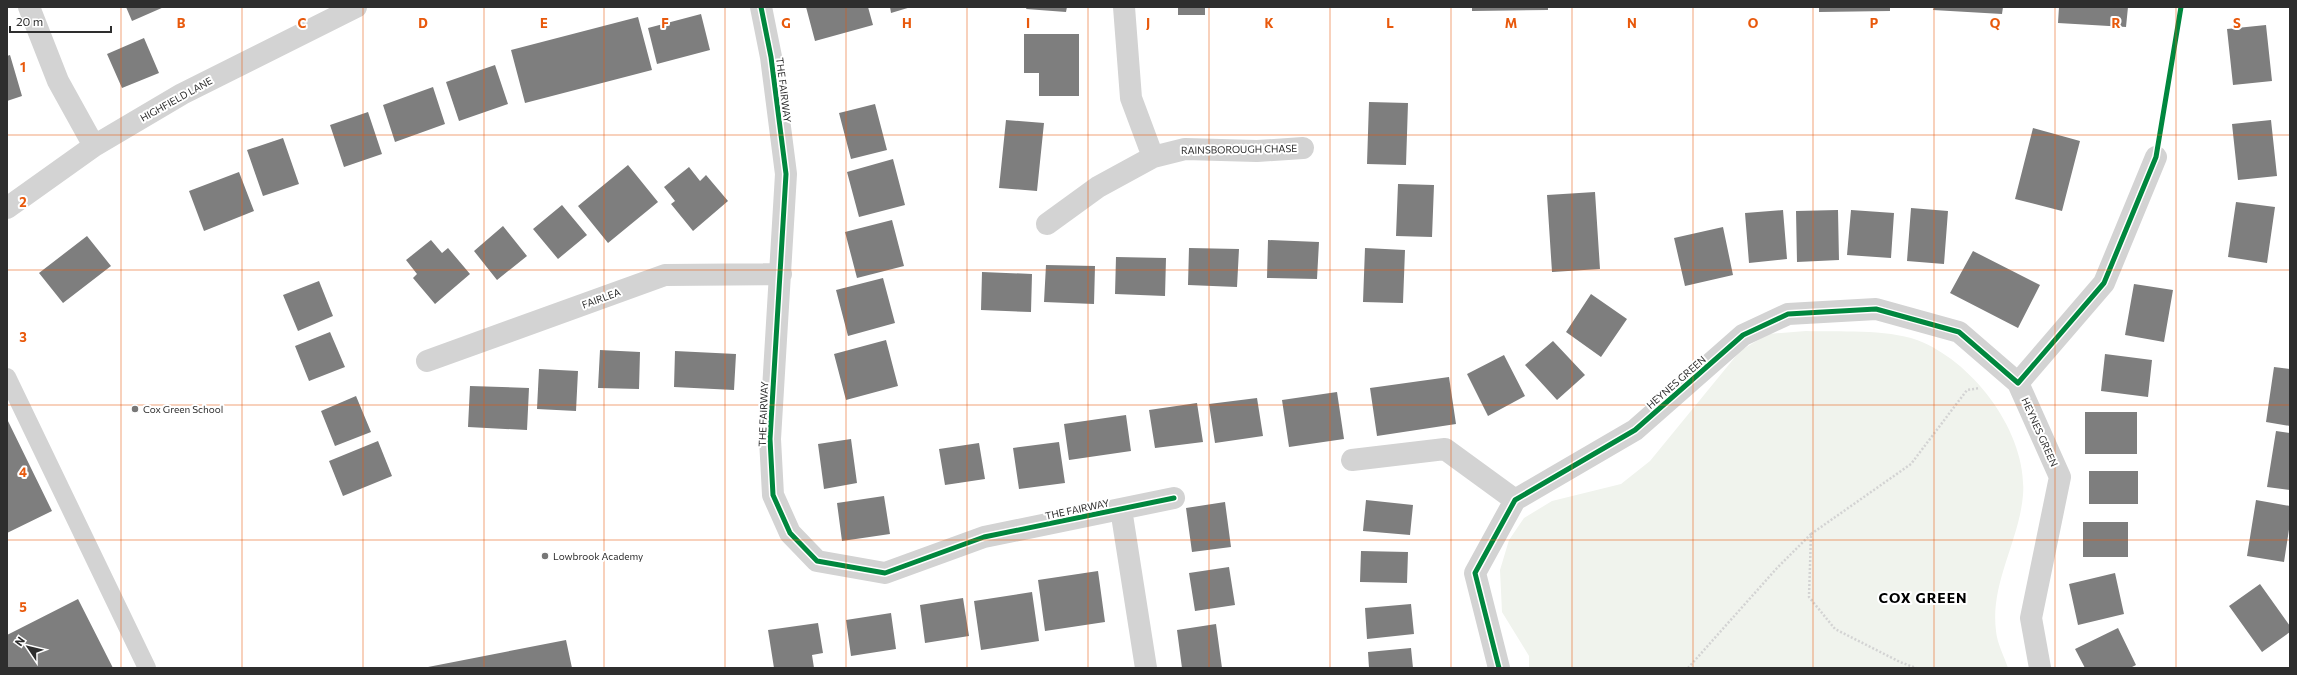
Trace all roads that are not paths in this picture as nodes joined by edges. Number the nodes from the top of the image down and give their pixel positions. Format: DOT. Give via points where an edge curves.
graph roads {
  1 [pos="29,7"];
  2 [pos="356,7"];
  3 [pos="761,7"];
  4 [pos="1124,7"];
  5 [pos="94,146"];
  6 [pos="1303,148"];
  7 [pos="1153,157"];
  8 [pos="2156,157"];
  9 [pos="7,208"];
  10 [pos="1047,224"];
  11 [pos="781,274"];
  12 [pos="427,360"];
  13 [pos="7,377"];
  14 [pos="2018,383"];
  15 [pos="1352,460"];
  16 [pos="1174,498"];
  17 [pos="1515,500"];
  18 [pos="1121,509"];
  19 [pos="147,668"];
  20 [pos="1146,668"];
  21 [pos="1499,668"];
  22 [pos="2040,668"];
  1 -- 5 [label="street" via="58,81"];
  2 -- 5 [label="street, HIGHFIELD LANE" via="182,94"];
  3 -- 11 [label="street, THE FAIRWAY" via="771,56 786,174"];
  4 -- 7 [label="street" via="1131,98"];
  5 -- 9 [label="street, HIGHFIELD LANE"];
  6 -- 7 [label="street, RAINSBOROUGH CHASE" via="1185,148"];
  7 -- 10 [label="street, RAINSBOROUGH CHASE" via="1098,187"];
  8 -- 14 [label="street" via="2104,283"];
  11 -- 12 [label="street, FAIRLEA" via="665,275"];
  11 -- 18 [label="street, THE FAIRWAY" via="770,439 773,495 790,533 818,561 885,573 984,537"];
  13 -- 19 [label="lane"];
  14 -- 17 [label="street, HEYNES GREEN" via="1959,332 1876,308 1788,314 1743,335 1635,430"];
  14 -- 22 [label="street, HEYNES GREEN" via="2060,477 2031,618"];
  15 -- 17 [label="street" via="1445,449"];
  16 -- 18 [label="street, THE FAIRWAY"];
  17 -- 21 [label="street" via="1475,573"];
  18 -- 20 [label="street, THE FAIRWAY"];
}
